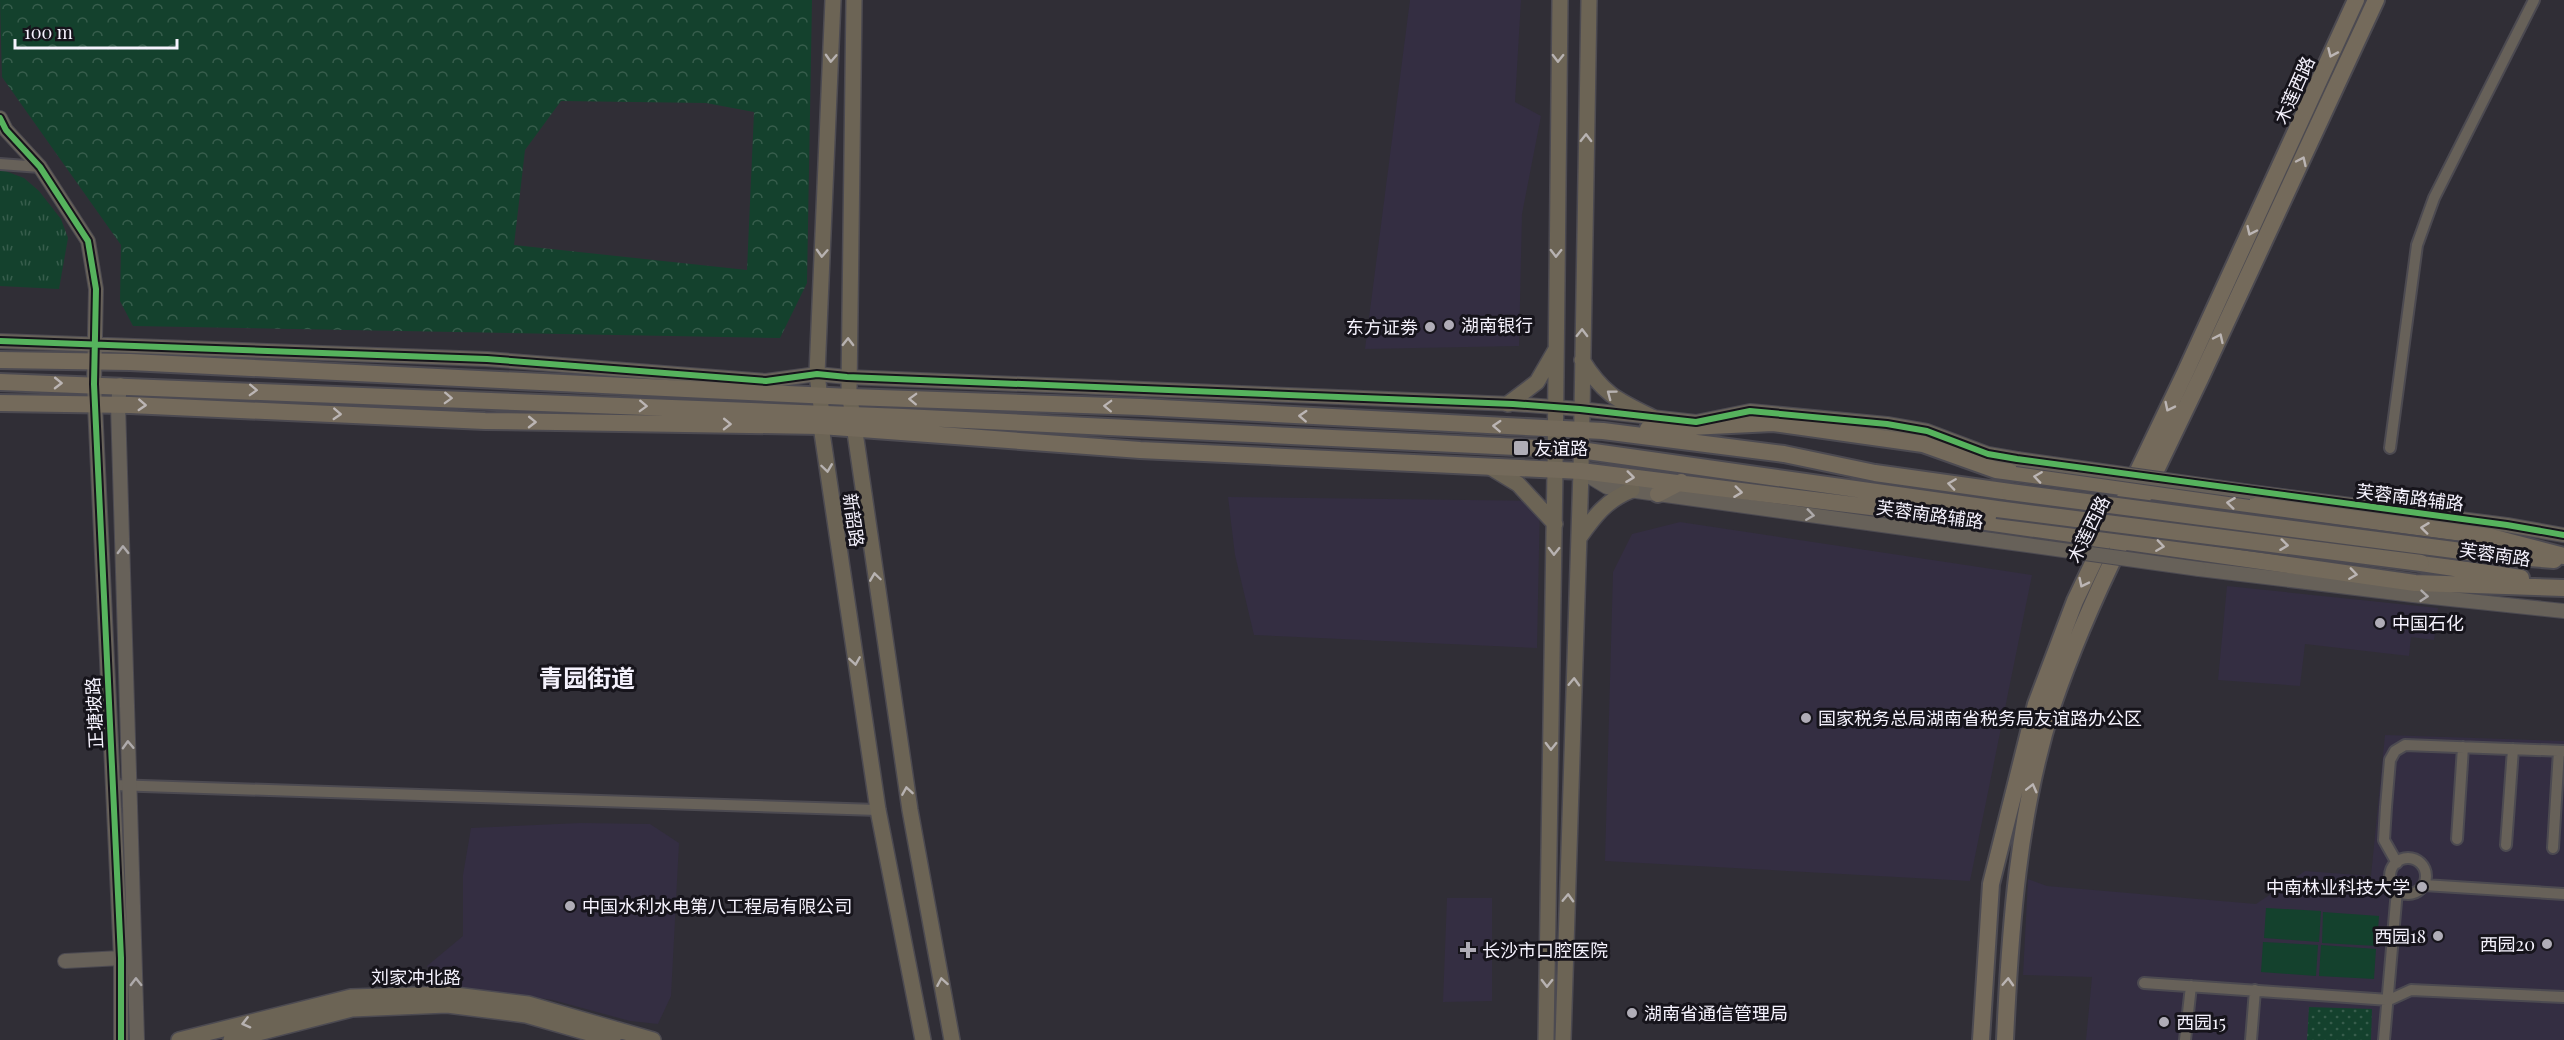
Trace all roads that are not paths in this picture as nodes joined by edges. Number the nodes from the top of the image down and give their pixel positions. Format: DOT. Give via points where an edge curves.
graph roads {
  1 [pos="833,0"];
  2 [pos="854,0"];
  3 [pos="1560,0"];
  4 [pos="1589,0"];
  5 [pos="2356,0"];
  6 [pos="2376,0"];
  7 [pos="2534,0"];
  8 [pos="0,118"];
  9 [pos="0,164"];
  10 [pos="40,167"];
  11 [pos="0,341"];
  12 [pos="95,343"];
  13 [pos="1555,351"];
  14 [pos="1581,358"];
  15 [pos="0,360"];
  16 [pos="95,363"];
  17 [pos="817,374"];
  18 [pos="848,377"];
  19 [pos="0,382"];
  20 [pos="94,384"];
  21 [pos="120,385"];
  22 [pos="820,394"];
  23 [pos="850,397"];
  24 [pos="0,403"];
  25 [pos="1508,404"];
  26 [pos="94,405"];
  27 [pos="118,405"];
  28 [pos="1555,407"];
  29 [pos="1581,409"];
  30 [pos="1652,417"];
  31 [pos="821,420"];
  32 [pos="1696,422"];
  33 [pos="855,423"];
  34 [pos="1748,423"];
  35 [pos="1556,430"];
  36 [pos="1580,430"];
  37 [pos="1603,431"];
  38 [pos="1554,448"];
  39 [pos="2390,448"];
  40 [pos="1580,450"];
  41 [pos="1490,467"];
  42 [pos="1709,468"];
  43 [pos="1556,470"];
  44 [pos="1581,471"];
  45 [pos="1680,483"];
  46 [pos="1632,490"];
  47 [pos="2137,491"];
  48 [pos="1658,494"];
  49 [pos="1555,524"];
  50 [pos="2564,535"];
  51 [pos="1579,538"];
  52 [pos="2114,539"];
  53 [pos="2564,556"];
  54 [pos="2564,561"];
  55 [pos="2564,586"];
  56 [pos="2564,610"];
  57 [pos="2463,747"];
  58 [pos="2513,749"];
  59 [pos="2562,751"];
  60 [pos="113,785"];
  61 [pos="130,786"];
  62 [pos="878,810"];
  63 [pos="2457,839"];
  64 [pos="2506,845"];
  65 [pos="2553,848"];
  66 [pos="2397,862"];
  67 [pos="2424,885"];
  68 [pos="2397,890"];
  69 [pos="2564,894"];
  70 [pos="121,958"];
  71 [pos="65,961"];
  72 [pos="2144,983"];
  73 [pos="2191,986"];
  74 [pos="2255,990"];
  75 [pos="2564,997"];
  76 [pos="2389,1000"];
  77 [pos="121,1040"];
  78 [pos="137,1040"];
  79 [pos="179,1040"];
  80 [pos="231,1040"];
  81 [pos="613,1040"];
  82 [pos="653,1040"];
  83 [pos="923,1040"];
  84 [pos="952,1040"];
  85 [pos="1545,1040"];
  86 [pos="1563,1040"];
  87 [pos="1981,1040"];
  88 [pos="2005,1040"];
  89 [pos="2185,1040"];
  90 [pos="2251,1040"];
  91 [pos="2384,1040"];
  1 -- 17 [label="main road, 新韶路, one-way"];
  18 -- 2 [label="main road, 新韶路, one-way"];
  3 -- 13 [label="main road, one-way"];
  14 -- 4 [label="main road, one-way"];
  5 -- 47 [label="main road, 木莲西路, one-way"];
  47 -- 6 [label="main road, 木莲西路, one-way" via="2200,379"];
  7 -- 39 [label="street" via="2434,198 2417,245"];
  8 -- 10 [label="street, 正塘坡路"];
  9 -- 10 [label="street"];
  10 -- 12 [label="street, 正塘坡路" via="88,241 96,289"];
  11 -- 12 [label="street, 芙蓉南路辅路"];
  12 -- 16 [label="street, 正塘坡路"];
  12 -- 17 [label="street, 芙蓉南路辅路" via="488,359 766,381"];
  13 -- 25 [label="main road" via="1537,381"];
  13 -- 28 [label="main road"];
  14 -- 29 [label="main road"];
  30 -- 14 [label="main road, one-way" via="1619,401 1596,383"];
  15 -- 16 [label="main road"];
  16 -- 20 [label="street, 正塘坡路"];
  16 -- 22 [label="main road"];
  17 -- 18 [label="street, 芙蓉南路辅路"];
  17 -- 22 [label="main road, 新韶路"];
  18 -- 23 [label="main road, 新韶路"];
  18 -- 25 [label="street, 芙蓉南路辅路"];
  19 -- 20 [label="main road, one-way"];
  20 -- 21 [label="main road"];
  20 -- 26 [label="street, 正塘坡路"];
  21 -- 27 [label="street, 正塘坡路"];
  21 -- 31 [label="main road, one-way"];
  22 -- 23 [label="main road"];
  22 -- 31 [label="main road, 新韶路"];
  23 -- 33 [label="main road, 新韶路"];
  35 -- 23 [label="main road, one-way" via="1142,407"];
  24 -- 26 [label="main road"];
  25 -- 28 [label="street, 芙蓉南路辅路"];
  26 -- 27 [label="main road"];
  26 -- 60 [label="street, 正塘坡路"];
  27 -- 31 [label="main road, one-way" via="484,421"];
  61 -- 27 [label="street, 正塘坡路, one-way"];
  28 -- 29 [label="street, 芙蓉南路辅路"];
  28 -- 35 [label="main road"];
  29 -- 30 [label="street, 芙蓉南路辅路"];
  29 -- 36 [label="main road"];
  30 -- 32 [label="street, 芙蓉南路辅路"];
  31 -- 33 [label="main road"];
  31 -- 62 [label="main road, 新韶路, one-way"];
  32 -- 34 [label="main road"];
  32 -- 50 [label="street, 芙蓉南路辅路, bridge" via="1750,411 1887,424 1927,431 1988,454 2017,459"];
  33 -- 38 [label="main road, 芙蓉南路"];
  33 -- 41 [label="main road" via="1140,450"];
  84 -- 33 [label="main road, 新韶路, one-way" via="908,799"];
  34 -- 37 [label="main road"];
  47 -- 34 [label="main road, one-way" via="1996,470 1923,444"];
  35 -- 36 [label="main road"];
  35 -- 38 [label="main road"];
  36 -- 37 [label="main road"];
  36 -- 40 [label="main road"];
  54 -- 37 [label="main road, 芙蓉南路, one-way, bridge" via="2010,492 1875,473 1784,454"];
  38 -- 40 [label="main road, 芙蓉南路"];
  38 -- 43 [label="main road"];
  40 -- 42 [label="main road, 芙蓉南路"];
  40 -- 44 [label="main road"];
  41 -- 43 [label="main road"];
  41 -- 49 [label="main road" via="1518,484"];
  42 -- 45 [label="main road"];
  42 -- 55 [label="main road, 芙蓉南路, one-way, bridge" via="2421,563"];
  43 -- 44 [label="main road"];
  43 -- 49 [label="main road"];
  44 -- 45 [label="main road, one-way"];
  44 -- 46 [label="street, 芙蓉南路辅路" via="1607,487"];
  44 -- 51 [label="main road"];
  45 -- 48 [label="main road"];
  45 -- 52 [label="main road, one-way"];
  46 -- 48 [label="street, 芙蓉南路辅路"];
  46 -- 51 [label="main road" via="1602,507"];
  47 -- 52 [label="main road, 木莲西路"];
  53 -- 47 [label="main road, one-way" via="2491,537"];
  48 -- 56 [label="street, 芙蓉南路辅路, one-way, bridge" via="2199,569"];
  49 -- 85 [label="main road, one-way"];
  86 -- 51 [label="main road, one-way"];
  52 -- 55 [label="main road, one-way" via="2415,583"];
  52 -- 87 [label="main road, 木莲西路, one-way" via="2075,601 2036,704 1989,905"];
  88 -- 52 [label="main road, 木莲西路, one-way" via="2016,879 2030,800 2052,708"];
  57 -- 58 [label="street"];
  57 -- 63 [label="street"];
  57 -- 66 [label="street" via="2404,745 2395,751 2390,760 2384,840"];
  58 -- 59 [label="street"];
  58 -- 64 [label="street"];
  59 -- 65 [label="street"];
  60 -- 61 [label="street"];
  60 -- 70 [label="street, 正塘坡路"];
  61 -- 62 [label="street"];
  78 -- 61 [label="street, 正塘坡路, one-way"];
  62 -- 83 [label="main road, 新韶路"];
  66 -- 67 [label="street" via="2408,858 2419,862 2425,872"];
  66 -- 68 [label="street" via="2390,879"];
  67 -- 68 [label="street" via="2409,894"];
  67 -- 69 [label="street"];
  68 -- 76 [label="street"];
  70 -- 71 [label="street"];
  70 -- 77 [label="street, 正塘坡路"];
  72 -- 73 [label="street"];
  73 -- 74 [label="street"];
  73 -- 89 [label="street"];
  74 -- 76 [label="street"];
  74 -- 90 [label="street"];
  75 -- 76 [label="street" via="2411,990"];
  76 -- 91 [label="street"];
  82 -- 79 [label="main road, 刘家冲北路, one-way" via="528,1004 447,993 351,997"];
  80 -- 81 [label="main road, 刘家冲北路" via="352,1009 447,1005 526,1015"];
}
